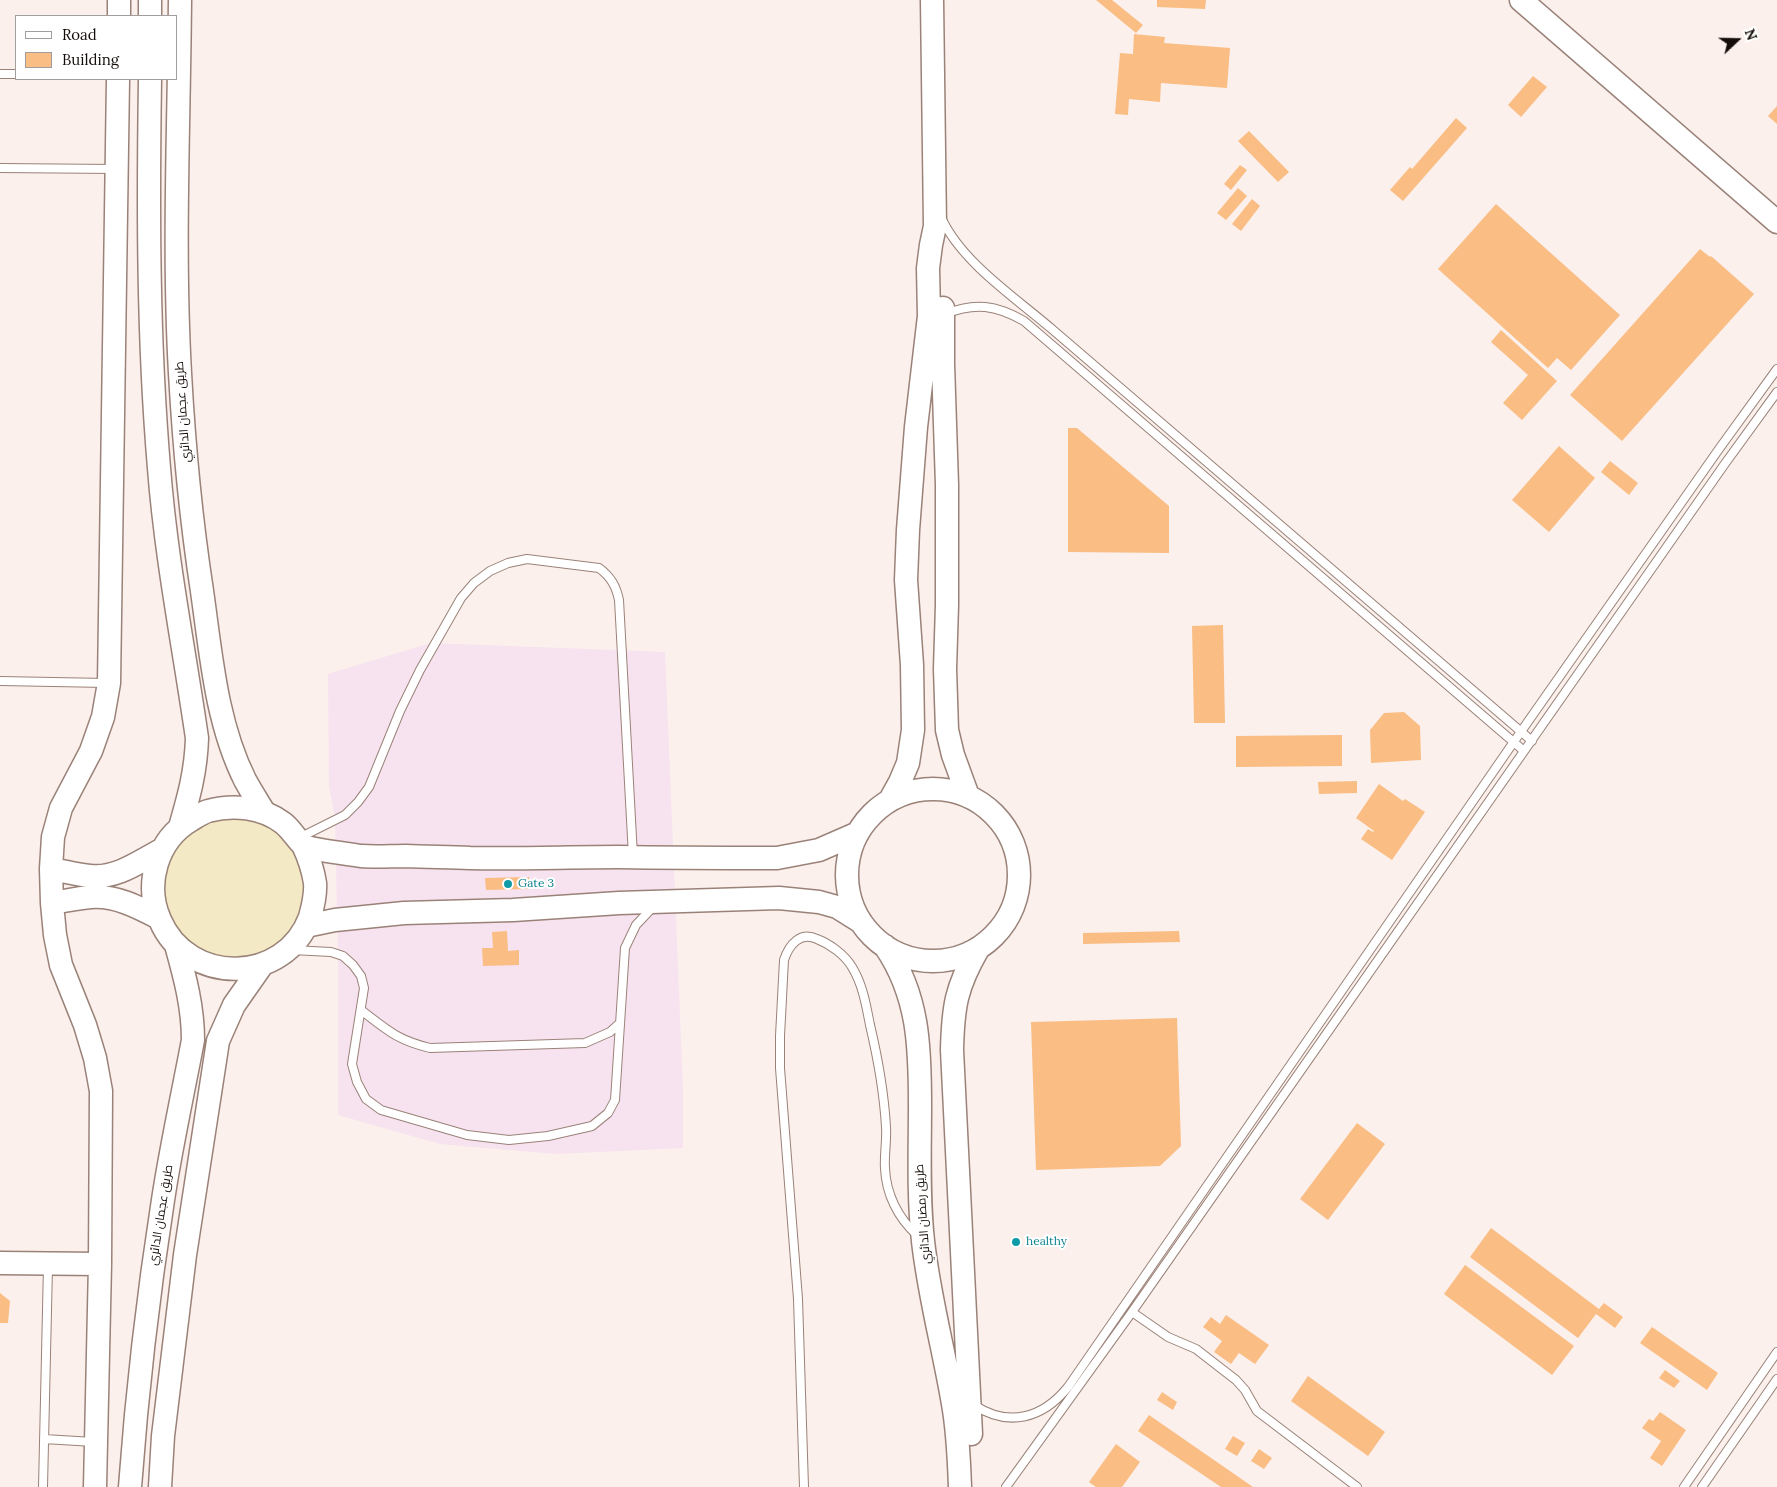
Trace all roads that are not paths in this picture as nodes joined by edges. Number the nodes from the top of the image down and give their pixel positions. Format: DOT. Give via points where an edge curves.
graph roads {
  1 [pos="119,0"];
  2 [pos="150,0"];
  3 [pos="180,0"];
  4 [pos="932,0"];
  5 [pos="1521,0"];
  6 [pos="1540,0"];
  7 [pos="119,15"];
  8 [pos="150,15"];
  9 [pos="0,74"];
  10 [pos="15,74"];
  11 [pos="118,80"];
  12 [pos="150,80"];
  13 [pos="0,168"];
  14 [pos="117,169"];
  15 [pos="935,203"];
  16 [pos="1777,205"];
  17 [pos="1777,222"];
  18 [pos="935,226"];
  19 [pos="943,315"];
  20 [pos="1777,369"];
  21 [pos="1777,392"];
  22 [pos="0,682"];
  23 [pos="109,683"];
  24 [pos="1521,732"];
  25 [pos="1532,740"];
  26 [pos="1513,743"];
  27 [pos="1524,752"];
  28 [pos="968,796"];
  29 [pos="890,800"];
  30 [pos="264,812"];
  31 [pos="180,827"];
  32 [pos="858,833"];
  33 [pos="301,842"];
  34 [pos="163,848"];
  35 [pos="627,858"];
  36 [pos="51,868"];
  37 [pos="659,902"];
  38 [pos="52,903"];
  39 [pos="159,918"];
  40 [pos="861,922"];
  41 [pos="306,926"];
  42 [pos="176,945"];
  43 [pos="885,946"];
  44 [pos="978,949"];
  45 [pos="288,950"];
  46 [pos="262,965"];
  47 [pos="361,1010"];
  48 [pos="620,1023"];
  49 [pos="923,1240"];
  50 [pos="0,1263"];
  51 [pos="48,1264"];
  52 [pos="100,1264"];
  53 [pos="1132,1312"];
  54 [pos="1777,1352"];
  55 [pos="1777,1379"];
  56 [pos="969,1403"];
  57 [pos="44,1439"];
  58 [pos="96,1442"];
  59 [pos="43,1487"];
  60 [pos="95,1487"];
  61 [pos="130,1487"];
  62 [pos="160,1487"];
  63 [pos="804,1487"];
  64 [pos="960,1487"];
  65 [pos="973,1487"];
  66 [pos="1006,1487"];
  67 [pos="1357,1487"];
  68 [pos="1684,1487"];
  69 [pos="1702,1487"];
  1 -- 7 [label="street"];
  2 -- 8 [label="street"];
  3 -- 30 [label="street, طريق عجمان الدائري" via="180,372 196,554 226,730 245,780"];
  4 -- 15 [label="street"];
  5 -- 17 [label="street"];
  6 -- 16 [label="street"];
  9 -- 10 [label="lane"];
  11 -- 14 [label="street"];
  12 -- 31 [label="street" via="148,195 152,374 170,565 197,738 193,781"];
  13 -- 14 [label="lane"];
  14 -- 23 [label="street"];
  15 -- 18 [label="street"];
  15 -- 24 [label="lane" via="953,238 978,268"];
  18 -- 19 [label="street" via="942,261"];
  18 -- 29 [label="street" via="928,268 929,316 908,530 906,580 912,666 912,730 908,763"];
  19 -- 26 [label="lane" via="959,308 993,307 1024,322"];
  19 -- 28 [label="street" via="947,730"];
  20 -- 24 [label="lane"];
  21 -- 25 [label="lane"];
  22 -- 23 [label="lane"];
  23 -- 36 [label="street" via="103,717 91,750 61,808 53,836"];
  24 -- 25 [label="lane"];
  24 -- 26 [label="lane"];
  25 -- 27 [label="lane"];
  26 -- 27 [label="lane"];
  26 -- 56 [label="lane" via="1058,1399 1038,1412 1014,1418 991,1414"];
  27 -- 53 [label="lane"];
  28 -- 29 [label="street" via="942,789 915,790"];
  28 -- 44 [label="street" via="991,811 1008,832 1017,856 1019,883 1012,909 998,932"];
  29 -- 32 [label="street" via="872,814"];
  30 -- 31 [label="street" via="235,806 205,812"];
  30 -- 33 [label="street" via="283,823"];
  31 -- 34 [label="street"];
  32 -- 35 [label="street" via="819,850 777,858"];
  32 -- 40 [label="street" via="849,855 847,878 851,901"];
  33 -- 35 [label="street" via="332,852 409,856 471,872 575,872"];
  33 -- 35 [label="lane" via="344,815 369,788 420,670 462,598 490,571 527,559 599,568 616,587"];
  33 -- 41 [label="street" via="312,864 315,885 313,906"];
  34 -- 36 [label="street" via="110,875 91,877"];
  34 -- 39 [label="street" via="154,871 153,887"];
  36 -- 38 [label="street"];
  37 -- 40 [label="street" via="801,899 837,907"];
  37 -- 41 [label="street" via="619,903 590,916 514,923 459,924 404,913"];
  37 -- 48 [label="lane" via="636,925 625,948"];
  38 -- 39 [label="street" via="108,898"];
  38 -- 52 [label="street" via="61,965 85,1025 101,1091"];
  39 -- 42 [label="street"];
  40 -- 43 [label="street"];
  41 -- 45 [label="street"];
  42 -- 46 [label="street" via="195,959 216,968 239,970"];
  42 -- 61 [label="street, طريق عجمان الدائري" via="190,999 193,1040 154,1256"];
  43 -- 44 [label="street" via="907,957 931,961 955,958"];
  43 -- 49 [label="street, طريق رمضان الدائري" via="907,987 920,1053"];
  44 -- 56 [label="street" via="959,987 953,1015 952,1050"];
  45 -- 46 [label="street"];
  45 -- 47 [label="lane" via="331,952 353,964 364,988"];
  46 -- 62 [label="street" via="234,1005 218,1041 184,1255"];
  47 -- 48 [label="lane" via="394,1036 430,1048 585,1043 610,1032"];
  47 -- 48 [label="lane" via="352,1064 366,1099 381,1110 458,1133 509,1140 548,1136 592,1126 608,1112 615,1100"];
  49 -- 63 [label="lane" via="901,1216 887,1182 884,1099 862,986 836,949 816,938 805,937 795,941 787,949 784,960 780,1049 798,1299"];
  49 -- 64 [label="street, طريق رمضان الدائري" via="954,1406"];
  50 -- 51 [label="street"];
  51 -- 52 [label="street"];
  51 -- 57 [label="lane"];
  52 -- 58 [label="street"];
  53 -- 66 [label="lane"];
  53 -- 67 [label="lane" via="1168,1337 1196,1349 1236,1380 1257,1411"];
  54 -- 68 [label="lane"];
  55 -- 69 [label="lane"];
  56 -- 65 [label="street"];
  57 -- 58 [label="lane"];
  57 -- 59 [label="lane"];
  58 -- 60 [label="street"];
}
